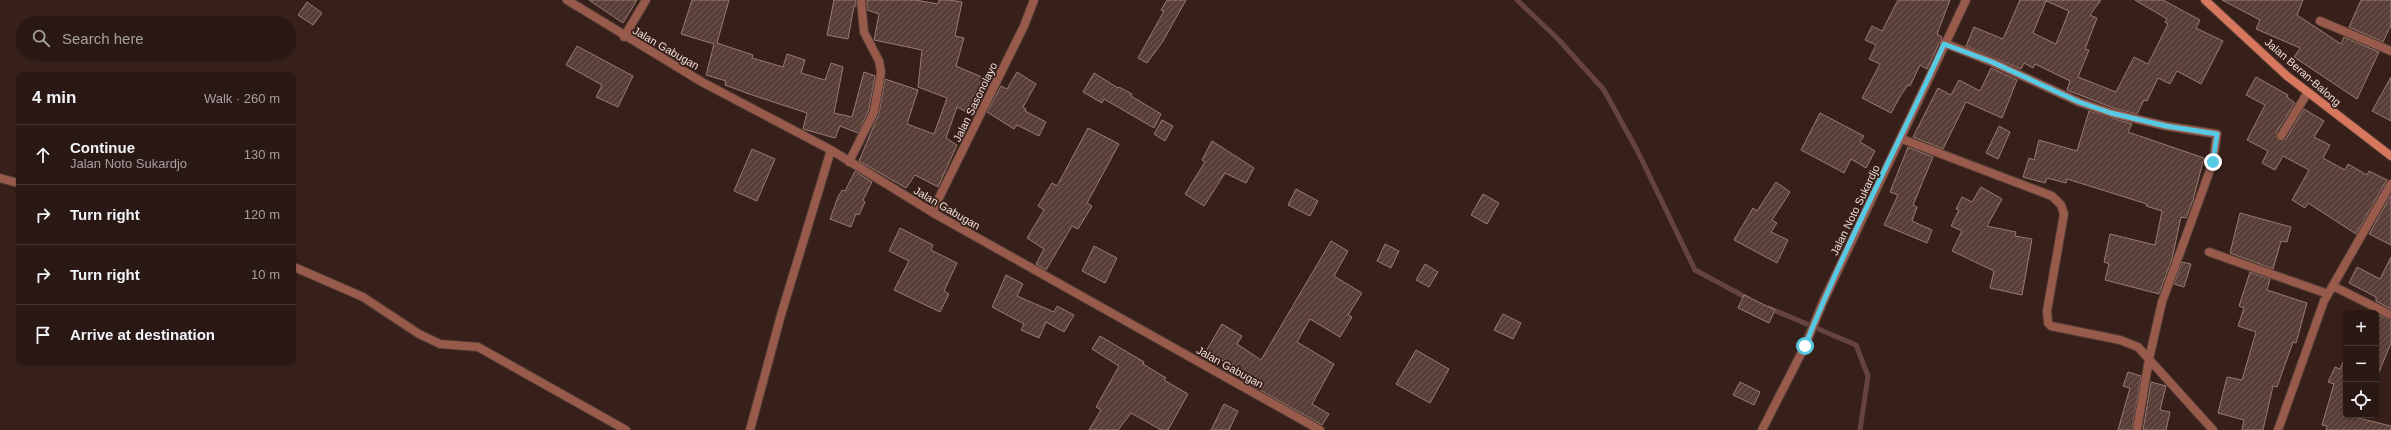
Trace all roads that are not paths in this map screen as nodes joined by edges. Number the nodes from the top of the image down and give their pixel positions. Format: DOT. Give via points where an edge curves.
graph roads {
  1 [pos="567,0"];
  2 [pos="646,0"];
  3 [pos="861,0"];
  4 [pos="1034,0"];
  5 [pos="1966,0"];
  6 [pos="2205,0"];
  7 [pos="2320,21"];
  8 [pos="624,37"];
  9 [pos="1944,44"];
  10 [pos="2391,51"];
  11 [pos="2308,92"];
  12 [pos="2281,136"];
  13 [pos="1902,139"];
  14 [pos="831,150"];
  15 [pos="2391,156"];
  16 [pos="849,162"];
  17 [pos="0,178"];
  18 [pos="16,182"];
  19 [pos="2391,184"];
  20 [pos="932,212"];
  21 [pos="2209,252"];
  22 [pos="296,268"];
  23 [pos="2333,286"];
  24 [pos="2328,294"];
  25 [pos="2391,315"];
  26 [pos="2149,359"];
  27 [pos="626,430"];
  28 [pos="750,430"];
  29 [pos="1320,430"];
  30 [pos="1762,430"];
  31 [pos="2137,430"];
  32 [pos="2213,430"];
  33 [pos="2278,430"];
  1 -- 8 [label="street, Jalan Gabugan"];
  2 -- 8 [label="street"];
  3 -- 16 [label="street" via="864,32 879,61 881,72 874,112"];
  4 -- 20 [label="street, Jalan Sasonolayo" via="1024,26"];
  5 -- 9 [label="street, Jalan Noto Sukardjo"];
  6 -- 11 [label="main road, Jalan Beran-Balong"];
  7 -- 10 [label="street"];
  8 -- 14 [label="street, Jalan Gabugan" via="702,82"];
  9 -- 13 [label="street, Jalan Noto Sukardjo"];
  9 -- 26 [label="street" via="1992,62 2079,102 2111,113 2166,126 2217,134 2213,162 2162,302"];
  11 -- 12 [label="street"];
  11 -- 15 [label="main road, Jalan Beran-Balong"];
  13 -- 26 [label="street" via="2052,196 2061,205 2064,214 2047,311 2048,323 2051,326 2131,343"];
  13 -- 30 [label="street, Jalan Noto Sukardjo" via="1823,302 1805,346"];
  14 -- 16 [label="street, Jalan Gabugan"];
  14 -- 28 [label="street" via="781,315"];
  16 -- 20 [label="street, Jalan Gabugan"];
  17 -- 18 [label="street"];
  19 -- 23 [label="street"];
  20 -- 29 [label="street, Jalan Gabugan"];
  21 -- 24 [label="street"];
  22 -- 27 [label="street" via="363,297 419,334 440,344 478,347"];
  23 -- 24 [label="street"];
  23 -- 25 [label="street"];
  24 -- 33 [label="street"];
  26 -- 31 [label="street"];
  26 -- 32 [label="street"];
}
